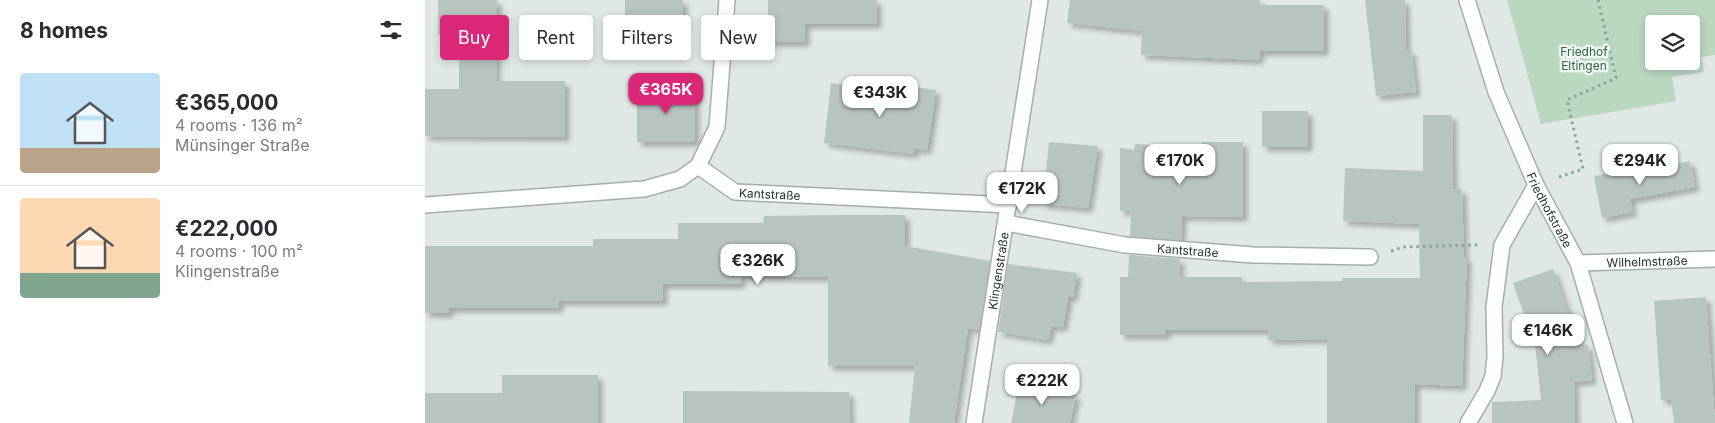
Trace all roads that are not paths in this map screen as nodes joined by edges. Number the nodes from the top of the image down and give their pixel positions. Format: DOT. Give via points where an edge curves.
graph roads {
  1 [pos="727,0"];
  2 [pos="1040,0"];
  3 [pos="1467,0"];
  4 [pos="698,166"];
  5 [pos="1536,185"];
  6 [pos="425,205"];
  7 [pos="1009,205"];
  8 [pos="1005,223"];
  9 [pos="1371,257"];
  10 [pos="1715,259"];
  11 [pos="1578,263"];
  12 [pos="974,423"];
  13 [pos="1468,423"];
  14 [pos="1625,423"];
  1 -- 4 [label="street" via="717,127"];
  2 -- 7 [label="street, Klingenstraße"];
  3 -- 5 [label="street, Friedhofstraße" via="1496,92"];
  4 -- 6 [label="street" via="680,180 644,189"];
  4 -- 7 [label="street, Kantstraße" via="735,192"];
  5 -- 11 [label="street, Friedhofstraße"];
  5 -- 13 [label="street" via="1502,245 1494,307 1493,376"];
  7 -- 8 [label="street, Klingenstraße"];
  8 -- 9 [label="street, Kantstraße" via="1125,245 1253,255"];
  8 -- 12 [label="street, Klingenstraße"];
  10 -- 11 [label="street, Wilhelmstraße"];
  11 -- 14 [label="street, Friedhofstraße"];
}
